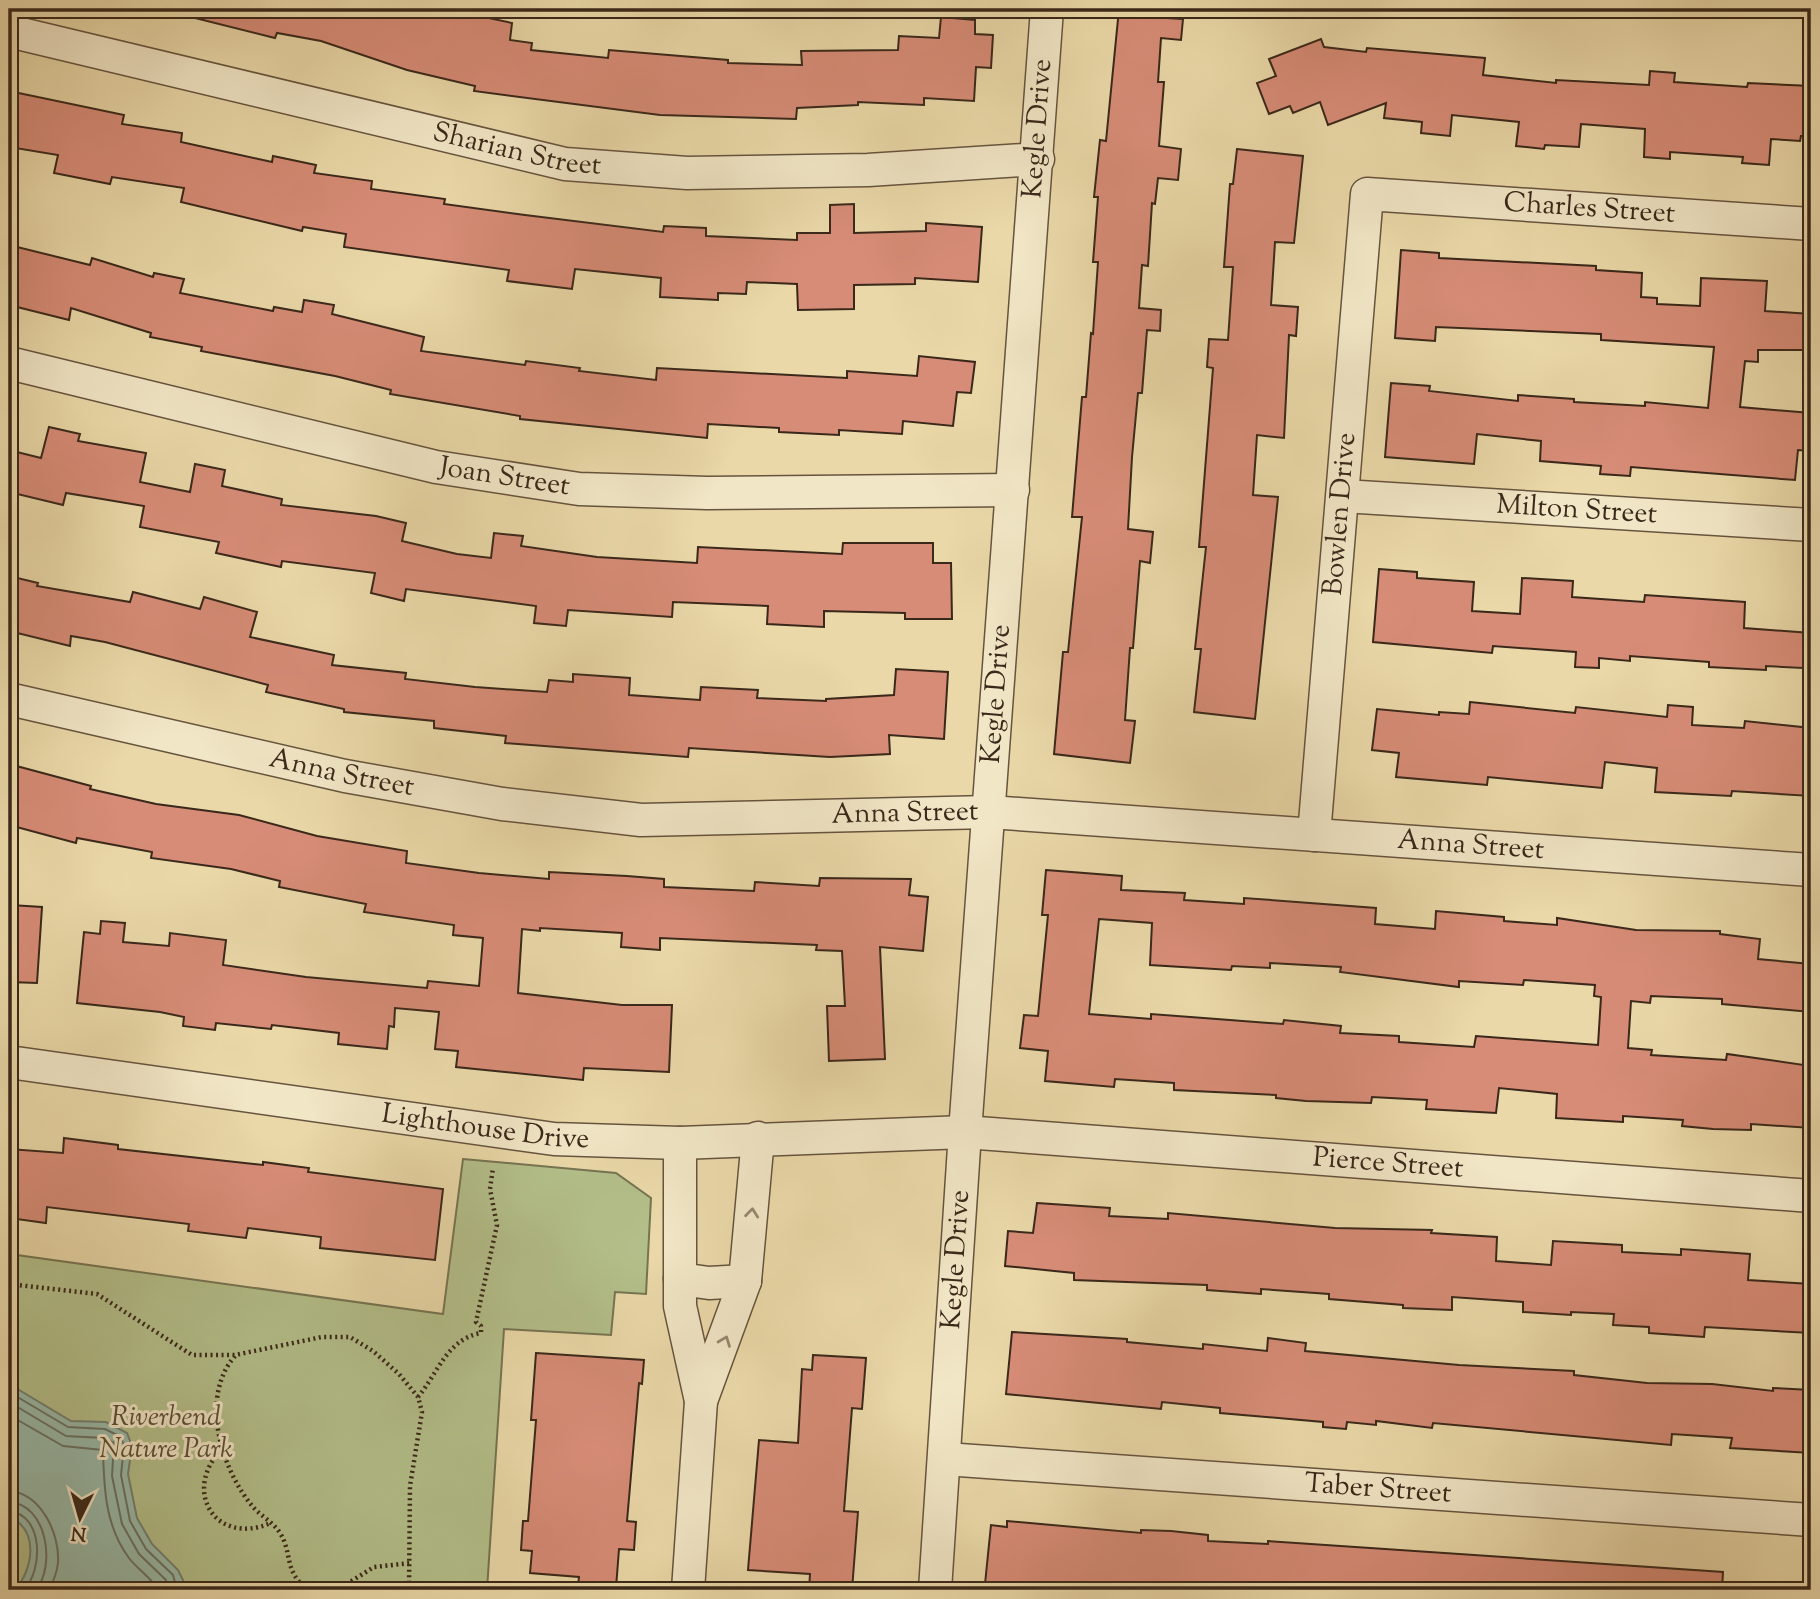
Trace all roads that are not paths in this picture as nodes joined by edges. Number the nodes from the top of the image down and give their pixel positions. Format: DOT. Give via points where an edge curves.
graph roads {
  1 [pos="1047,9"];
  2 [pos="9,31"];
  3 [pos="1038,159"];
  4 [pos="1367,194"];
  5 [pos="1811,224"];
  6 [pos="9,363"];
  7 [pos="1013,490"];
  8 [pos="1343,496"];
  9 [pos="1811,525"];
  10 [pos="9,699"];
  11 [pos="990,812"];
  12 [pos="1314,835"];
  13 [pos="1811,870"];
  14 [pos="9,1062"];
  15 [pos="965,1132"];
  16 [pos="758,1138"];
  17 [pos="680,1143"];
  18 [pos="1811,1196"];
  19 [pos="680,1279"];
  20 [pos="745,1281"];
  21 [pos="701,1401"];
  22 [pos="945,1459"];
  23 [pos="1811,1520"];
  24 [pos="688,1590"];
  25 [pos="935,1590"];
  1 -- 3 [label="street, Kegle Drive"];
  2 -- 3 [label="street, Sharian Street" via="565,164 687,173 868,170"];
  3 -- 7 [label="street, Kegle Drive"];
  4 -- 5 [label="street, Charles Street"];
  4 -- 8 [label="street, Bowlen Drive"];
  6 -- 7 [label="street, Joan Street" via="436,467 579,489 706,493"];
  7 -- 11 [label="street, Kegle Drive"];
  8 -- 9 [label="street, Milton Street"];
  8 -- 12 [label="street, Bowlen Drive"];
  10 -- 11 [label="street, Anna Street" via="345,776 502,804 641,820"];
  11 -- 12 [label="street, Anna Street"];
  11 -- 15 [label="street, Kegle Drive"];
  12 -- 13 [label="street, Anna Street"];
  14 -- 17 [label="street, Lighthouse Drive" via="554,1139"];
  15 -- 16 [label="street, Lighthouse Drive"];
  15 -- 18 [label="street, Pierce Street"];
  15 -- 22 [label="street, Kegle Drive"];
  16 -- 17 [label="street, Lighthouse Drive"];
  20 -- 16 [label="street, one-way"];
  17 -- 19 [label="street"];
  19 -- 20 [label="street"];
  19 -- 21 [label="street" via="680,1306"];
  21 -- 20 [label="street, one-way"];
  21 -- 24 [label="street"];
  22 -- 23 [label="street, Taber Street"];
  22 -- 25 [label="street, Kegle Drive"];
}
